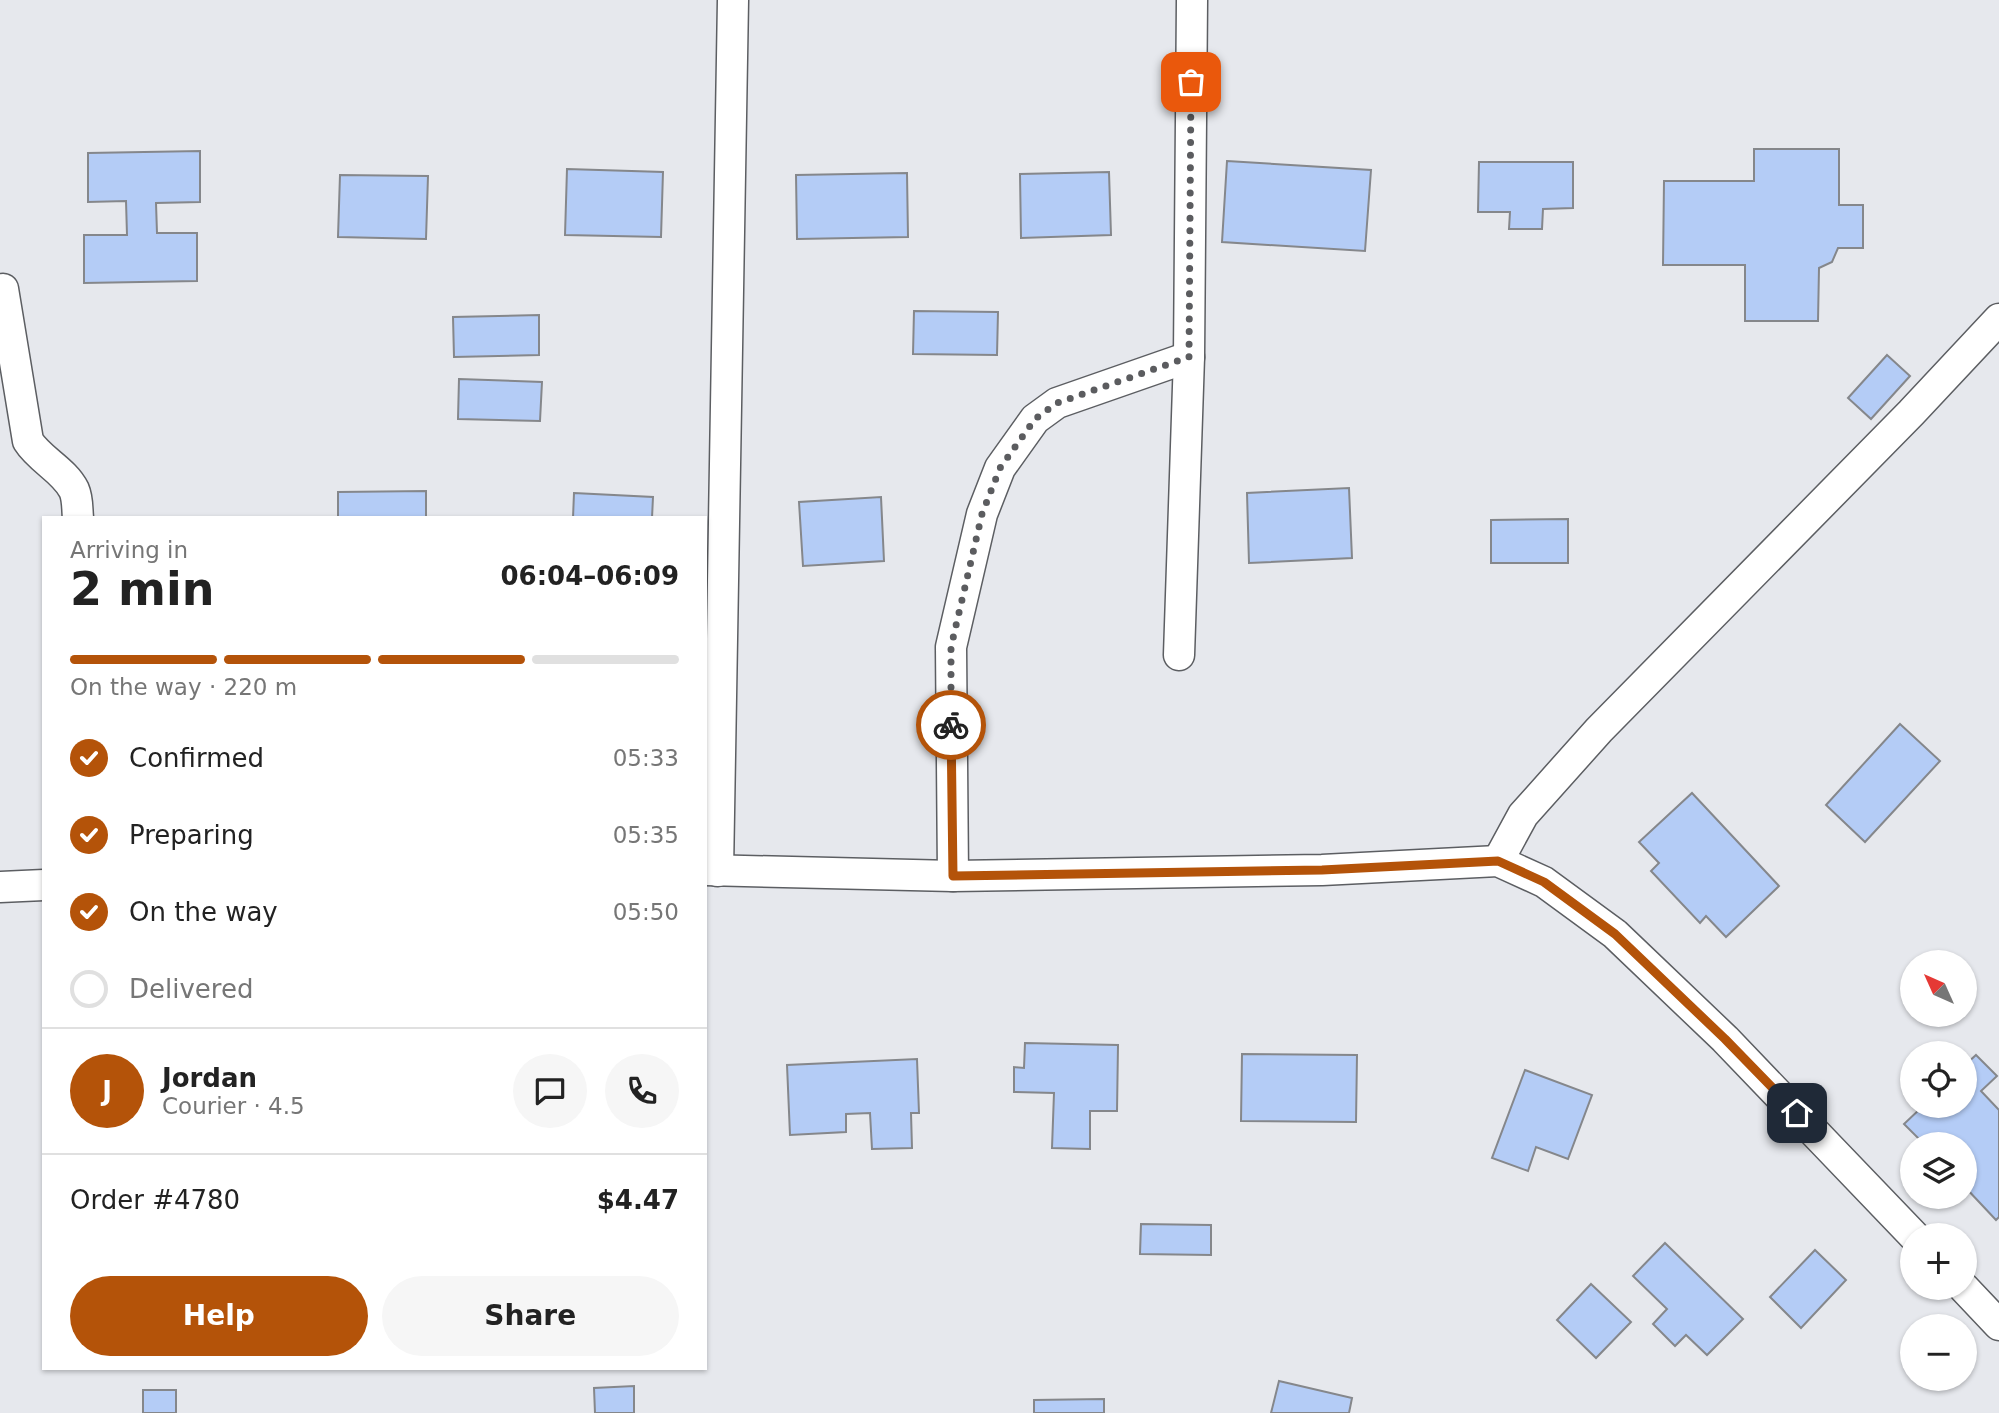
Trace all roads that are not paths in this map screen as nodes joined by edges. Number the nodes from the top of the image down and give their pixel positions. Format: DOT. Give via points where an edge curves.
graph roads {
  1 [pos="733,0"];
  2 [pos="1192,0"];
  3 [pos="3,289"];
  4 [pos="1999,318"];
  5 [pos="1189,357"];
  6 [pos="78,516"];
  7 [pos="1179,655"];
  8 [pos="1498,861"];
  9 [pos="712,871"];
  10 [pos="953,876"];
  11 [pos="42,886"];
  12 [pos="0,887"];
  13 [pos="1902,1223"];
  14 [pos="1975,1300"];
  15 [pos="1999,1325"];
  1 -- 9 [label="street"];
  2 -- 5 [label="street"];
  3 -- 6 [label="street" via="28,441 74,490"];
  4 -- 8 [label="street" via="1575,757 1524,815"];
  5 -- 7 [label="street"];
  5 -- 10 [label="street" via="1057,403 1035,419 1000,468 982,514 951,647"];
  8 -- 10 [label="street" via="1322,870"];
  8 -- 13 [label="street" via="1544,882 1615,934 1725,1039"];
  9 -- 10 [label="street"];
  11 -- 12 [label="street"];
  14 -- 15 [label="street"];
}
